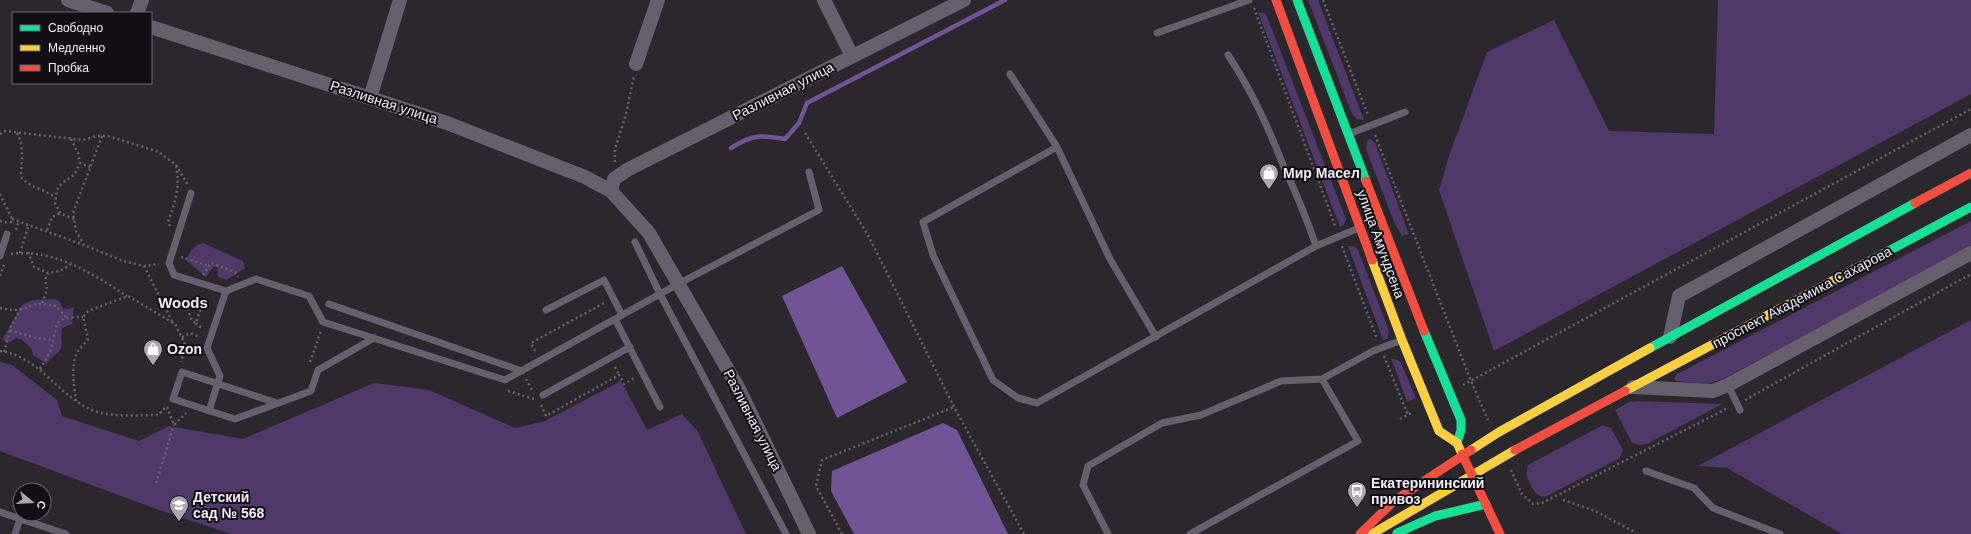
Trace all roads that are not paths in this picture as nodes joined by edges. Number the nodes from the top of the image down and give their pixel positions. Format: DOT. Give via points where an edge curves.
graph roads {
  1 [pos="68,0"];
  2 [pos="142,0"];
  3 [pos="400,0"];
  4 [pos="658,0"];
  5 [pos="824,0"];
  6 [pos="964,0"];
  7 [pos="1249,0"];
  8 [pos="1276,0"];
  9 [pos="1297,0"];
  10 [pos="104,12"];
  11 [pos="137,12"];
  12 [pos="152,27"];
  13 [pos="1157,33"];
  14 [pos="1228,55"];
  15 [pos="852,56"];
  16 [pos="636,64"];
  17 [pos="1010,74"];
  18 [pos="370,98"];
  19 [pos="1405,112"];
  20 [pos="1349,134"];
  21 [pos="1971,135"];
  22 [pos="1057,147"];
  23 [pos="809,172"];
  24 [pos="1971,174"];
  25 [pos="613,185"];
  26 [pos="191,193"];
  27 [pos="1971,207"];
  28 [pos="1360,227"];
  29 [pos="7,234"];
  30 [pos="635,242"];
  31 [pos="1316,246"];
  32 [pos="1971,253"];
  33 [pos="0,256"];
  34 [pos="678,284"];
  35 [pos="226,291"];
  36 [pos="660,294"];
  37 [pos="329,304"];
  38 [pos="546,310"];
  39 [pos="619,317"];
  40 [pos="1156,337"];
  41 [pos="1670,337"];
  42 [pos="374,338"];
  43 [pos="1402,340"];
  44 [pos="630,347"];
  45 [pos="522,371"];
  46 [pos="1322,379"];
  47 [pos="218,384"];
  48 [pos="1728,386"];
  49 [pos="1633,387"];
  50 [pos="540,397"];
  51 [pos="277,403"];
  52 [pos="660,407"];
  53 [pos="1738,407"];
  54 [pos="210,411"];
  55 [pos="1457,442"];
  56 [pos="1464,456"];
  57 [pos="1646,471"];
  58 [pos="1473,474"];
  59 [pos="1486,504"];
  60 [pos="0,512"];
  61 [pos="12,516"];
  62 [pos="19,522"];
  63 [pos="29,522"];
  64 [pos="1766,531"];
  65 [pos="15,534"];
  66 [pos="66,534"];
  67 [pos="786,534"];
  68 [pos="809,534"];
  69 [pos="1108,534"];
  70 [pos="1190,534"];
  71 [pos="1360,534"];
  72 [pos="1372,534"];
  73 [pos="1395,534"];
  74 [pos="1500,534"];
  75 [pos="1780,534"];
  1 -- 10 [label="street"];
  2 -- 11 [label="street"];
  3 -- 18 [label="street"];
  4 -- 16 [label="street"];
  5 -- 15 [label="street"];
  6 -- 15 [label="street, Разливная улица"];
  7 -- 13 [label="lane"];
  8 -- 28 [label="street, улица Амундсена"];
  9 -- 20 [label="street, улица Амундсена"];
  12 -- 18 [label="street, Разливная улица"];
  14 -- 31 [label="lane" via="1248,85 1261,112"];
  15 -- 25 [label="street, Разливная улица" via="627,170"];
  17 -- 22 [label="lane"];
  18 -- 25 [label="street, Разливная улица" via="447,123 584,178"];
  19 -- 20 [label="lane"];
  20 -- 55 [label="street, улица Амундсена" via="1461,420"];
  21 -- 41 [label="street" via="1679,296"];
  22 -- 40 [label="lane" via="1110,259"];
  22 -- 40 [label="lane" via="923,222 933,255 993,380 1018,398 1037,403"];
  23 -- 34 [label="lane" via="819,210"];
  24 -- 41 [label="street, проспект Академика Сахарова"];
  25 -- 34 [label="street, Разливная улица" via="649,233"];
  26 -- 35 [label="lane" via="168,263 174,275"];
  27 -- 49 [label="street, проспект Академика Сахарова"];
  28 -- 31 [label="lane"];
  28 -- 43 [label="street, улица Амундсена"];
  29 -- 33 [label="lane"];
  30 -- 36 [label="lane"];
  31 -- 40 [label="lane"];
  32 -- 48 [label="street"];
  34 -- 36 [label="lane"];
  34 -- 68 [label="street, Разливная улица" via="739,389"];
  35 -- 42 [label="lane" via="256,278 309,296 323,322"];
  35 -- 47 [label="lane" via="207,348 220,376"];
  36 -- 39 [label="lane"];
  36 -- 67 [label="lane"];
  37 -- 45 [label="lane"];
  38 -- 39 [label="lane" via="604,280"];
  39 -- 44 [label="lane"];
  39 -- 45 [label="lane"];
  41 -- 56 [label="street, проспект Академика Сахарова" via="1496,434"];
  42 -- 45 [label="lane" via="505,380"];
  42 -- 51 [label="lane" via="318,370 311,391"];
  43 -- 46 [label="lane" via="1381,348"];
  43 -- 55 [label="street, улица Амундсена" via="1439,431"];
  44 -- 50 [label="lane"];
  44 -- 52 [label="lane"];
  46 -- 69 [label="lane" via="1281,381 1201,414 1162,424 1088,466 1083,485"];
  46 -- 70 [label="lane" via="1358,441"];
  47 -- 51 [label="lane"];
  47 -- 54 [label="lane"];
  47 -- 54 [label="lane" via="182,372 173,399"];
  48 -- 49 [label="street" via="1713,391"];
  48 -- 53 [label="lane"];
  49 -- 58 [label="street, проспект Академика Сахарова"];
  51 -- 54 [label="lane" via="235,419"];
  55 -- 56 [label="street"];
  56 -- 58 [label="street"];
  56 -- 71 [label="street" via="1394,500"];
  57 -- 64 [label="lane" via="1694,488 1714,508"];
  58 -- 59 [label="street"];
  58 -- 72 [label="street"];
  59 -- 73 [label="street" via="1435,516"];
  59 -- 74 [label="street"];
  60 -- 61 [label="lane"];
  62 -- 65 [label="lane"];
  63 -- 66 [label="lane"];
  64 -- 75 [label="lane"];
}
